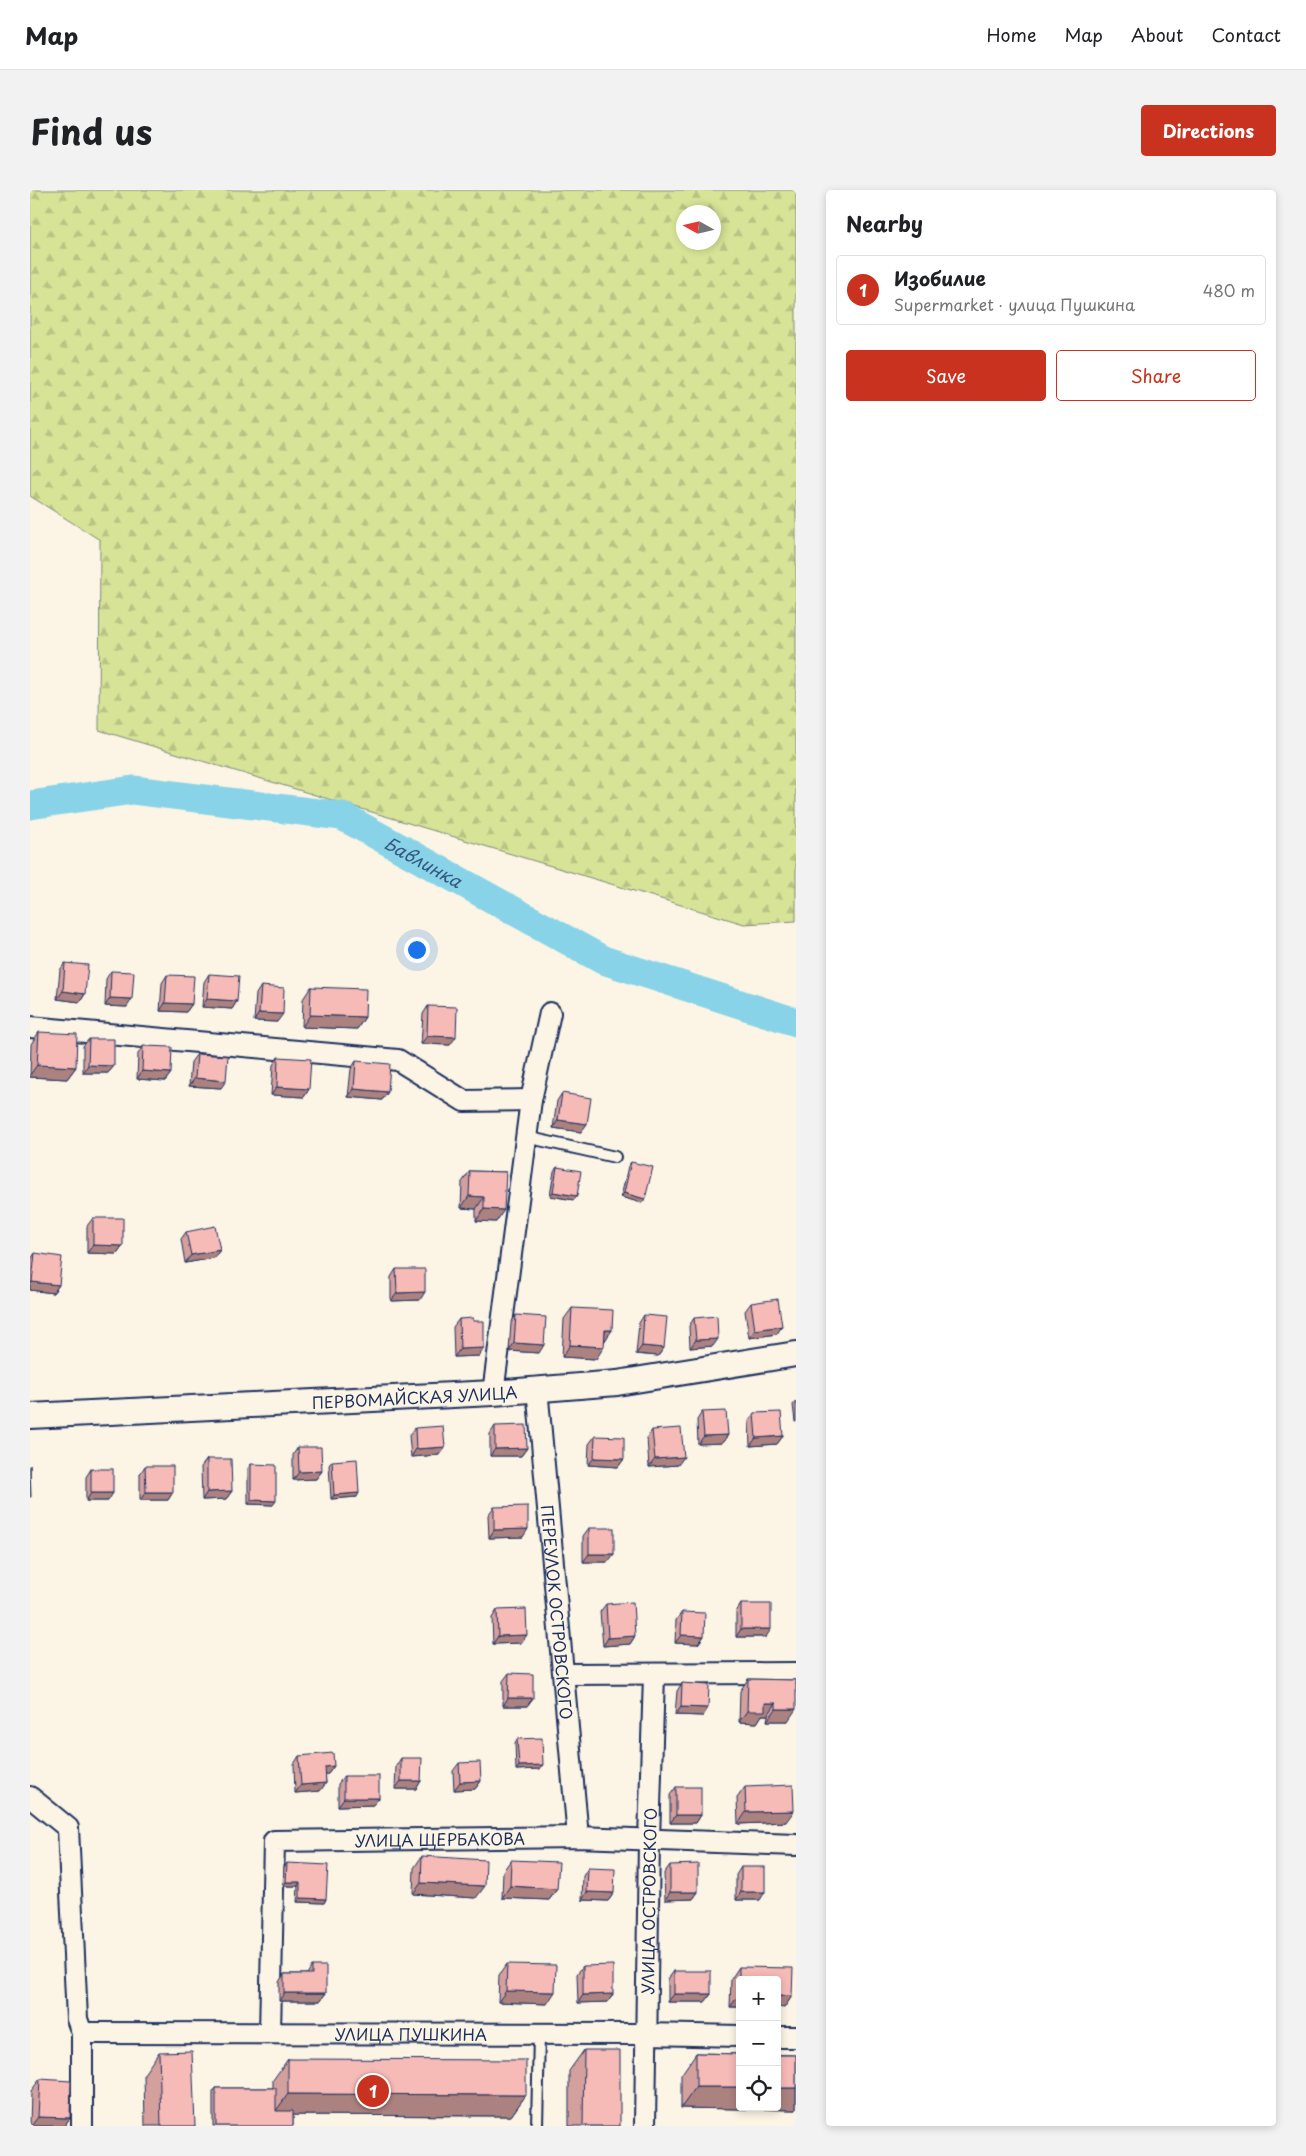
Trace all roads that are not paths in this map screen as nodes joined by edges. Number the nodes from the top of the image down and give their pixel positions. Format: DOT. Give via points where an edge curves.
graph roads {
  1 [pos="550,1014"];
  2 [pos="30,1027"];
  3 [pos="531,1100"];
  4 [pos="526,1137"];
  5 [pos="615,1157"];
  6 [pos="796,1354"];
  7 [pos="537,1388"];
  8 [pos="493,1393"];
  9 [pos="30,1416"];
  10 [pos="796,1673"];
  11 [pos="564,1674"];
  12 [pos="654,1675"];
  13 [pos="30,1797"];
  14 [pos="578,1837"];
  15 [pos="649,1840"];
  16 [pos="796,1845"];
  17 [pos="82,2033"];
  18 [pos="270,2033"];
  19 [pos="538,2034"];
  20 [pos="646,2034"];
  21 [pos="736,2036"];
  22 [pos="781,2037"];
  23 [pos="796,2037"];
  24 [pos="82,2126"];
  25 [pos="537,2126"];
  26 [pos="645,2126"];
  1 -- 3 [label="street"];
  2 -- 3 [label="street" via="398,1060 464,1101"];
  3 -- 4 [label="street"];
  4 -- 5 [label="lane"];
  4 -- 8 [label="street"];
  6 -- 7 [label="street, ПЕРВОМАЙСКАЯ УЛИЦА" via="617,1383"];
  7 -- 8 [label="street, ПЕРВОМАЙСКАЯ УЛИЦА"];
  7 -- 11 [label="street, ПЕРЕУЛОК ОСТРОВСКОГО"];
  8 -- 9 [label="street, ПЕРВОМАЙСКАЯ УЛИЦА"];
  10 -- 12 [label="street"];
  11 -- 12 [label="street"];
  11 -- 14 [label="street, ПЕРЕУЛОК ОСТРОВСКОГО"];
  12 -- 15 [label="street, УЛИЦА ОСТРОВСКОГО"];
  13 -- 17 [label="street" via="68,1828 77,2019"];
  14 -- 15 [label="street, УЛИЦА ЩЕРБАКОВА"];
  14 -- 18 [label="street, УЛИЦА ЩЕРБАКОВА" via="274,1841"];
  15 -- 16 [label="street, УЛИЦА ЩЕРБАКОВА"];
  15 -- 20 [label="street, УЛИЦА ОСТРОВСКОГО"];
  17 -- 18 [label="street, УЛИЦА ПУШКИНА"];
  17 -- 24 [label="street"];
  18 -- 19 [label="street, УЛИЦА ПУШКИНА"];
  19 -- 20 [label="street, УЛИЦА ПУШКИНА"];
  19 -- 25 [label="lane"];
  20 -- 21 [label="street, УЛИЦА ПУШКИНА"];
  20 -- 26 [label="street, УЛИЦА ОСТРОВСКОГО"];
  22 -- 23 [label="street"];
}
